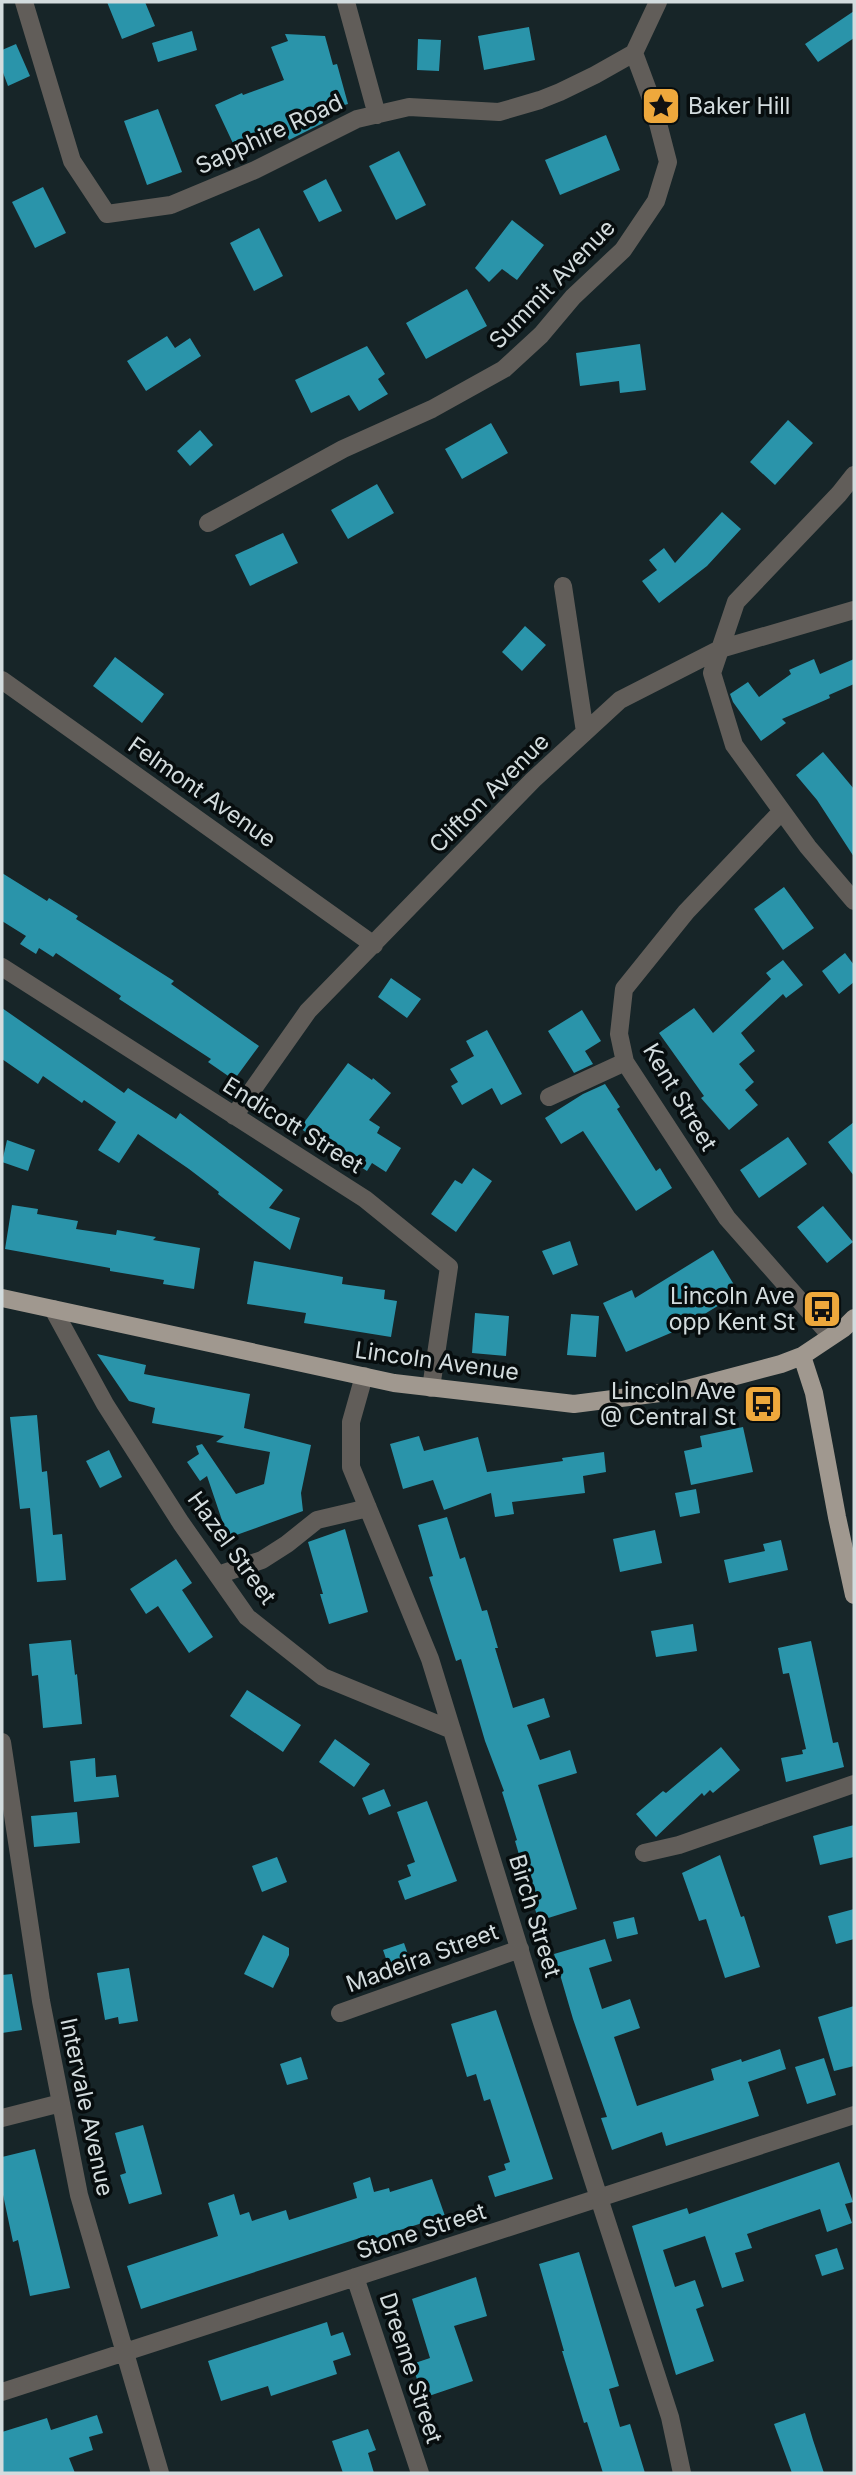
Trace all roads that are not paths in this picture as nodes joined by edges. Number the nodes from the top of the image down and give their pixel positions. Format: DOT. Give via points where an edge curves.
graph roads {
  1 [pos="24,2"];
  2 [pos="346,2"];
  3 [pos="658,2"];
  4 [pos="634,53"];
  5 [pos="377,114"];
  6 [pos="854,475"];
  7 [pos="208,523"];
  8 [pos="563,586"];
  9 [pos="854,610"];
  10 [pos="720,649"];
  11 [pos="2,680"];
  12 [pos="585,732"];
  13 [pos="782,811"];
  14 [pos="854,901"];
  15 [pos="374,945"];
  16 [pos="2,967"];
  17 [pos="625,1062"];
  18 [pos="549,1097"];
  19 [pos="234,1116"];
  20 [pos="2,1298"];
  21 [pos="53,1309"];
  22 [pos="854,1318"];
  23 [pos="831,1336"];
  24 [pos="802,1356"];
  25 [pos="363,1377"];
  26 [pos="431,1388"];
  27 [pos="368,1508"];
  28 [pos="218,1575"];
  29 [pos="854,1595"];
  30 [pos="452,1730"];
  31 [pos="2,1742"];
  32 [pos="854,1784"];
  33 [pos="644,1853"];
  34 [pos="520,1949"];
  35 [pos="340,2013"];
  36 [pos="61,2103"];
  37 [pos="854,2115"];
  38 [pos="2,2118"];
  39 [pos="599,2200"];
  40 [pos="355,2277"];
  41 [pos="125,2353"];
  42 [pos="2,2392"];
  43 [pos="160,2473"];
  44 [pos="419,2473"];
  45 [pos="682,2473"];
  1 -- 5 [label="street, Sapphire Road" via="71,158 107,214 171,205 255,170 357,118"];
  2 -- 5 [label="street"];
  3 -- 4 [label="street"];
  4 -- 5 [label="street, Sapphire Road" via="559,92 499,111 409,107"];
  4 -- 7 [label="street, Summit Avenue" via="668,162 656,201 623,250 504,369"];
  6 -- 10 [label="street" via="736,602"];
  8 -- 12 [label="street"];
  9 -- 10 [label="street, Clifton Avenue"];
  10 -- 12 [label="street, Clifton Avenue" via="620,700"];
  10 -- 13 [label="street" via="712,673 734,745"];
  11 -- 15 [label="street, Felmont Avenue"];
  12 -- 15 [label="street, Clifton Avenue"];
  13 -- 14 [label="street"];
  13 -- 17 [label="street, Kent Street" via="686,912 624,989 619,1034"];
  15 -- 19 [label="street, Clifton Avenue" via="308,1011"];
  16 -- 19 [label="street, Endicott Street"];
  17 -- 18 [label="street"];
  17 -- 23 [label="street, Kent Street" via="727,1218"];
  19 -- 26 [label="street, Endicott Street" via="365,1199 449,1267"];
  20 -- 21 [label="main road, Lincoln Avenue"];
  21 -- 25 [label="main road, Lincoln Avenue"];
  21 -- 28 [label="street, Hazel Street" via="105,1404"];
  22 -- 23 [label="main road, Lincoln Avenue"];
  23 -- 24 [label="main road, Lincoln Avenue"];
  24 -- 26 [label="main road, Lincoln Avenue" via="683,1390 573,1404"];
  24 -- 29 [label="main road" via="814,1393"];
  25 -- 26 [label="main road, Lincoln Avenue"];
  25 -- 27 [label="street, Birch Street" via="351,1422 351,1467"];
  27 -- 28 [label="street" via="317,1520 262,1560"];
  27 -- 30 [label="street, Birch Street" via="430,1659"];
  28 -- 30 [label="street, Hazel Street" via="247,1617 323,1677"];
  30 -- 34 [label="street, Birch Street"];
  31 -- 36 [label="street, Intervale Avenue"];
  32 -- 33 [label="street"];
  34 -- 35 [label="street, Madeira Street"];
  34 -- 39 [label="street, Birch Street"];
  36 -- 38 [label="street"];
  36 -- 41 [label="street, Intervale Avenue" via="79,2195"];
  37 -- 39 [label="street, Stone Street"];
  39 -- 40 [label="street, Stone Street"];
  39 -- 45 [label="street, Birch Street" via="670,2417"];
  40 -- 41 [label="street, Stone Street"];
  40 -- 44 [label="street, Dreeme Street"];
  41 -- 42 [label="street, Stone Street"];
  41 -- 43 [label="street, Intervale Avenue"];
}
